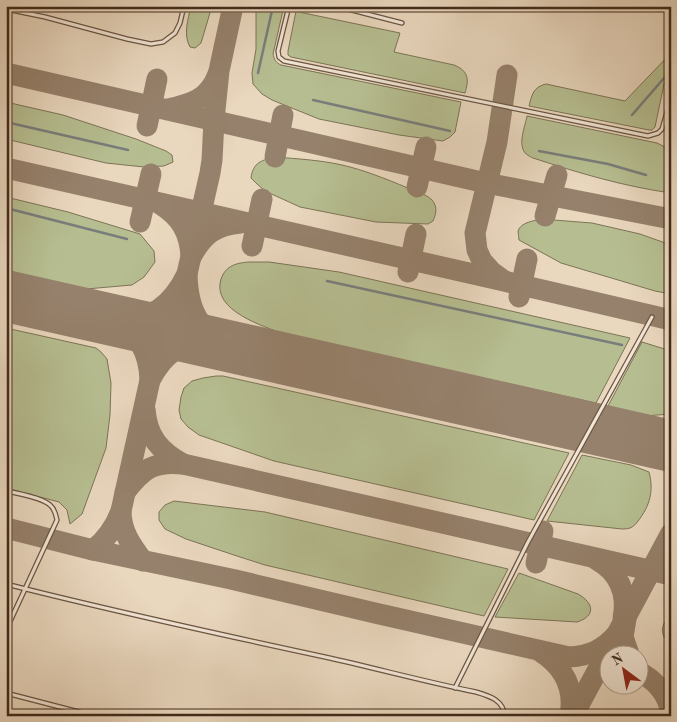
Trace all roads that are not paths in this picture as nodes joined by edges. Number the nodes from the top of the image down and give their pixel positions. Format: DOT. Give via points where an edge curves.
graph roads {
  1 [pos="184,6"];
  2 [pos="289,6"];
  3 [pos="336,6"];
  4 [pos="6,9"];
  5 [pos="402,23"];
  6 [pos="671,98"];
  7 [pos="652,316"];
  8 [pos="6,491"];
  9 [pos="6,584"];
  10 [pos="26,589"];
  11 [pos="6,630"];
  12 [pos="455,688"];
  13 [pos="6,693"];
  14 [pos="83,713"];
  15 [pos="76,714"];
  16 [pos="89,714"];
  17 [pos="95,716"];
  18 [pos="505,716"];
  1 -- 4 [label="lane" via="175,33 163,42 151,44"];
  2 -- 6 [label="lane" via="278,51 284,61 648,136 662,129"];
  3 -- 5 [label="lane"];
  7 -- 12 [label="lane" via="528,542"];
  8 -- 10 [label="lane" via="50,504 56,514 56,525"];
  9 -- 10 [label="lane"];
  10 -- 11 [label="lane"];
  10 -- 12 [label="lane"];
  12 -- 18 [label="lane" via="492,697 500,703"];
  13 -- 15 [label="lane"];
  14 -- 15 [label="lane"];
  16 -- 17 [label="lane"];
}
